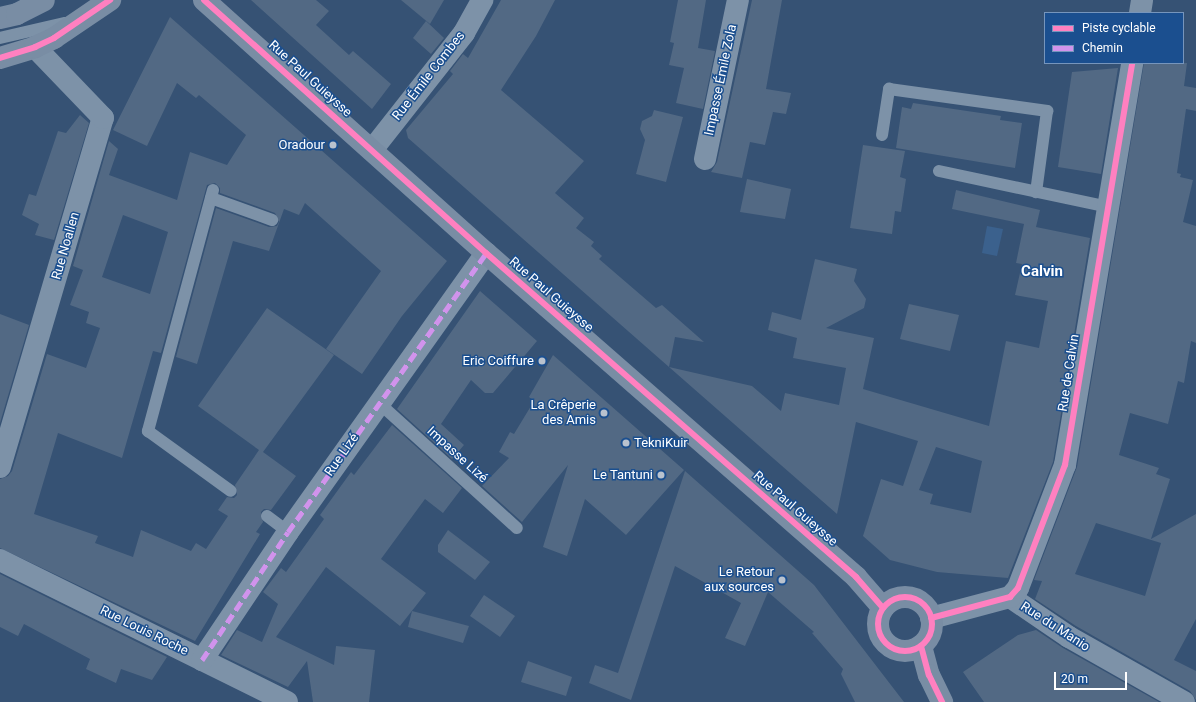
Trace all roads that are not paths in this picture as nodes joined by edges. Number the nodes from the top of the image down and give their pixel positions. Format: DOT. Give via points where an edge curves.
graph roads {
  1 [pos="44,0"];
  2 [pos="110,0"];
  3 [pos="204,0"];
  4 [pos="482,0"];
  5 [pos="738,0"];
  6 [pos="1142,0"];
  7 [pos="1140,12"];
  8 [pos="0,18"];
  9 [pos="79,20"];
  10 [pos="0,38"];
  11 [pos="35,48"];
  12 [pos="0,58"];
  13 [pos="1132,64"];
  14 [pos="882,136"];
  15 [pos="372,150"];
  16 [pos="705,159"];
  17 [pos="939,171"];
  18 [pos="1036,192"];
  19 [pos="1108,207"];
  20 [pos="272,220"];
  21 [pos="486,252"];
  22 [pos="379,404"];
  23 [pos="0,467"];
  24 [pos="231,491"];
  25 [pos="267,516"];
  26 [pos="517,528"];
  27 [pos="288,532"];
  28 [pos="0,560"];
  29 [pos="1010,597"];
  30 [pos="883,608"];
  31 [pos="931,618"];
  32 [pos="921,646"];
  33 [pos="202,660"];
  34 [pos="287,702"];
  35 [pos="942,702"];
  36 [pos="1184,702"];
  1 -- 8 [label="main road" via="17,14"];
  2 -- 9 [label="main road"];
  3 -- 15 [label="main road, Rue Paul Guieysse"];
  4 -- 15 [label="street, Rue Émile Combes" via="464,32"];
  5 -- 16 [label="street, Impasse Émile Zola"];
  6 -- 7 [label="street"];
  9 -- 10 [label="lane"];
  9 -- 11 [label="main road"];
  11 -- 12 [label="main road"];
  11 -- 23 [label="street, Rue Noallen" via="103,118"];
  13 -- 19 [label="street, Rue de Calvin"];
  14 -- 18 [label="lane" via="889,89 1048,111"];
  15 -- 21 [label="main road, Rue Paul Guieysse"];
  17 -- 18 [label="lane"];
  18 -- 19 [label="lane"];
  19 -- 29 [label="street, Rue de Calvin" via="1065,465 1018,588"];
  20 -- 24 [label="lane" via="212,194 148,431"];
  21 -- 22 [label="street, Rue Lizé"];
  21 -- 30 [label="main road, Rue Paul Guieysse" via="850,571"];
  22 -- 26 [label="lane, Impasse Lizé"];
  22 -- 27 [label="street, Rue Lizé"];
  25 -- 27 [label="lane"];
  27 -- 33 [label="street, Rue Lizé"];
  28 -- 33 [label="street, Rue Louis Roche"];
  29 -- 31 [label="street"];
  29 -- 36 [label="street, Rue du Manio" via="1069,637"];
  30 -- 31 [label="main road" via="892,600 904,597 916,600 926,607"];
  30 -- 32 [label="main road" via="878,619 879,632 885,643 896,650 909,651"];
  31 -- 32 [label="main road" via="928,639"];
  32 -- 35 [label="main road" via="929,675"];
  33 -- 34 [label="street, Rue Louis Roche"];
}
